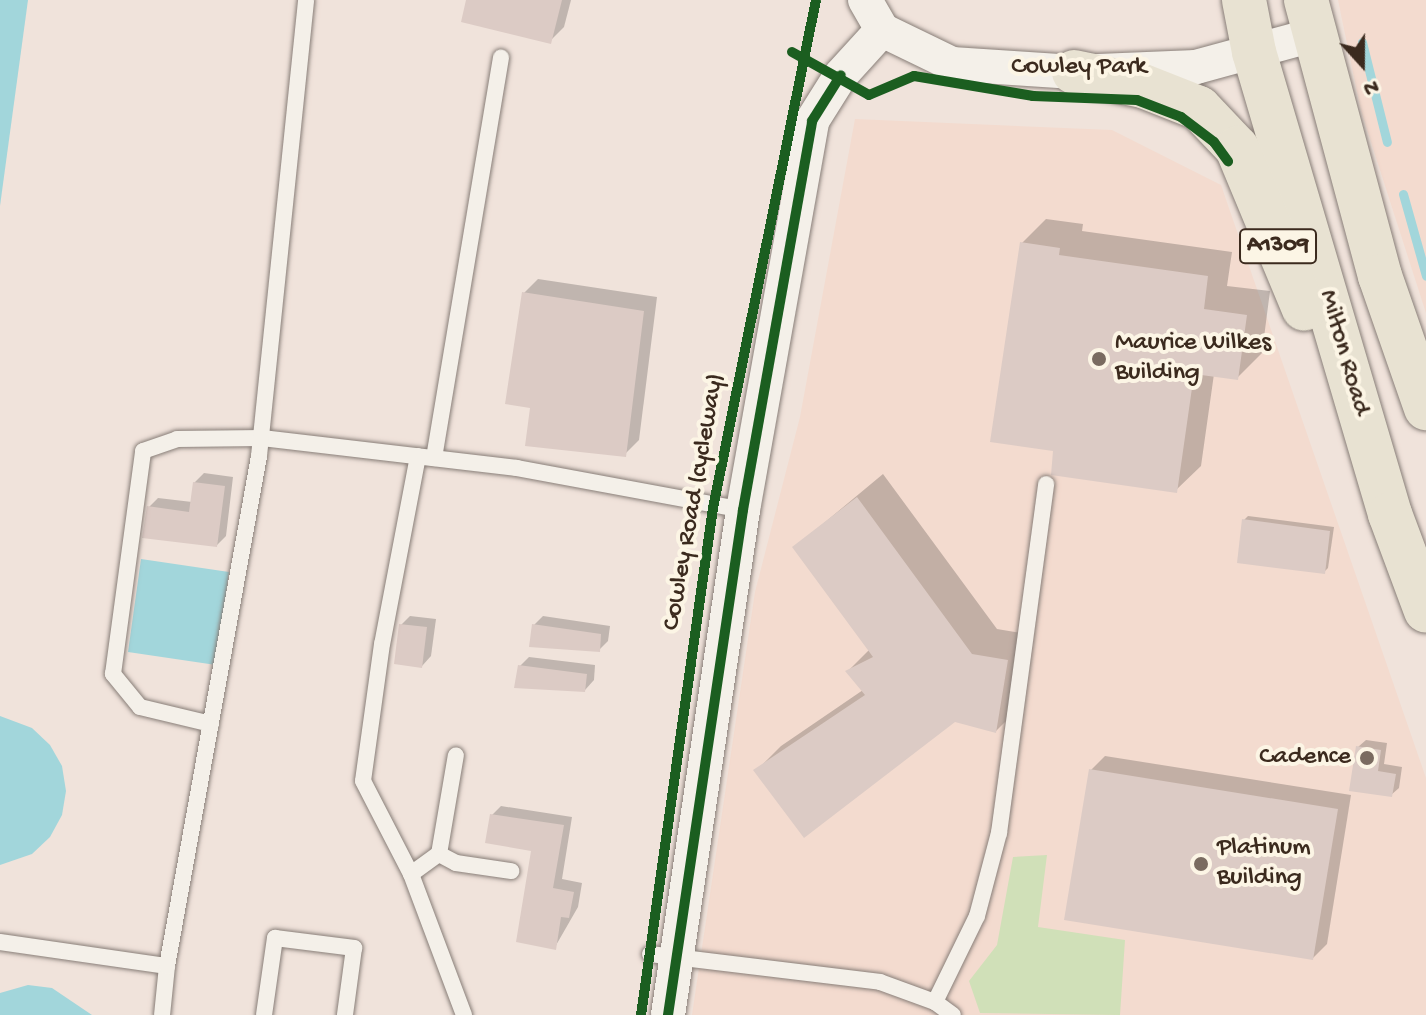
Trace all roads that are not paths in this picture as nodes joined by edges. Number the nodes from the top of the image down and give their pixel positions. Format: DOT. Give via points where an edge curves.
graph roads {
  1 [pos="306,0"];
  2 [pos="865,0"];
  3 [pos="1244,0"];
  4 [pos="1310,17"];
  5 [pos="882,30"];
  6 [pos="1254,52"];
  7 [pos="501,58"];
  8 [pos="1074,72"];
  9 [pos="1426,408"];
  10 [pos="262,438"];
  11 [pos="426,457"];
  12 [pos="1046,484"];
  13 [pos="743,510"];
  14 [pos="1390,514"];
  15 [pos="1426,611"];
  16 [pos="211,724"];
  17 [pos="456,755"];
  18 [pos="439,854"];
  19 [pos="511,871"];
  20 [pos="411,874"];
  21 [pos="0,942"];
  22 [pos="662,956"];
  23 [pos="167,966"];
  24 [pos="935,1002"];
  25 [pos="162,1015"];
  26 [pos="264,1015"];
  27 [pos="345,1015"];
  28 [pos="464,1015"];
  29 [pos="668,1015"];
  30 [pos="953,1015"];
  1 -- 10 [label="lane"];
  2 -- 5 [label="street"];
  3 -- 6 [label="main road, Milton Road / A1309"];
  4 -- 6 [label="street, Cowley Park"];
  4 -- 9 [label="main road" via="1380,276"];
  5 -- 8 [label="street, Cowley Park" via="952,64"];
  5 -- 13 [label="street" via="841,75 812,121"];
  6 -- 8 [label="street, Cowley Park" via="1196,67"];
  6 -- 14 [label="main road, Milton Road / A1309"];
  7 -- 11 [label="lane"];
  8 -- 14 [label="main road, A1309" via="1143,86 1199,108 1237,148"];
  10 -- 11 [label="lane"];
  10 -- 16 [label="lane"];
  10 -- 16 [label="lane" via="177,439 143,451 113,674 140,707"];
  11 -- 13 [label="lane" via="517,468"];
  11 -- 20 [label="lane" via="382,644 363,781"];
  12 -- 24 [label="lane" via="999,833 977,916"];
  13 -- 22 [label="street"];
  14 -- 15 [label="main road, Milton Road / A1309"];
  16 -- 23 [label="lane"];
  17 -- 18 [label="lane"];
  18 -- 19 [label="lane" via="456,863"];
  18 -- 20 [label="lane"];
  20 -- 28 [label="lane"];
  21 -- 23 [label="lane"];
  22 -- 24 [label="lane" via="880,982"];
  22 -- 29 [label="street"];
  23 -- 25 [label="lane"];
  24 -- 30 [label="lane"];
  26 -- 27 [label="lane" via="275,938 354,948"];
}
